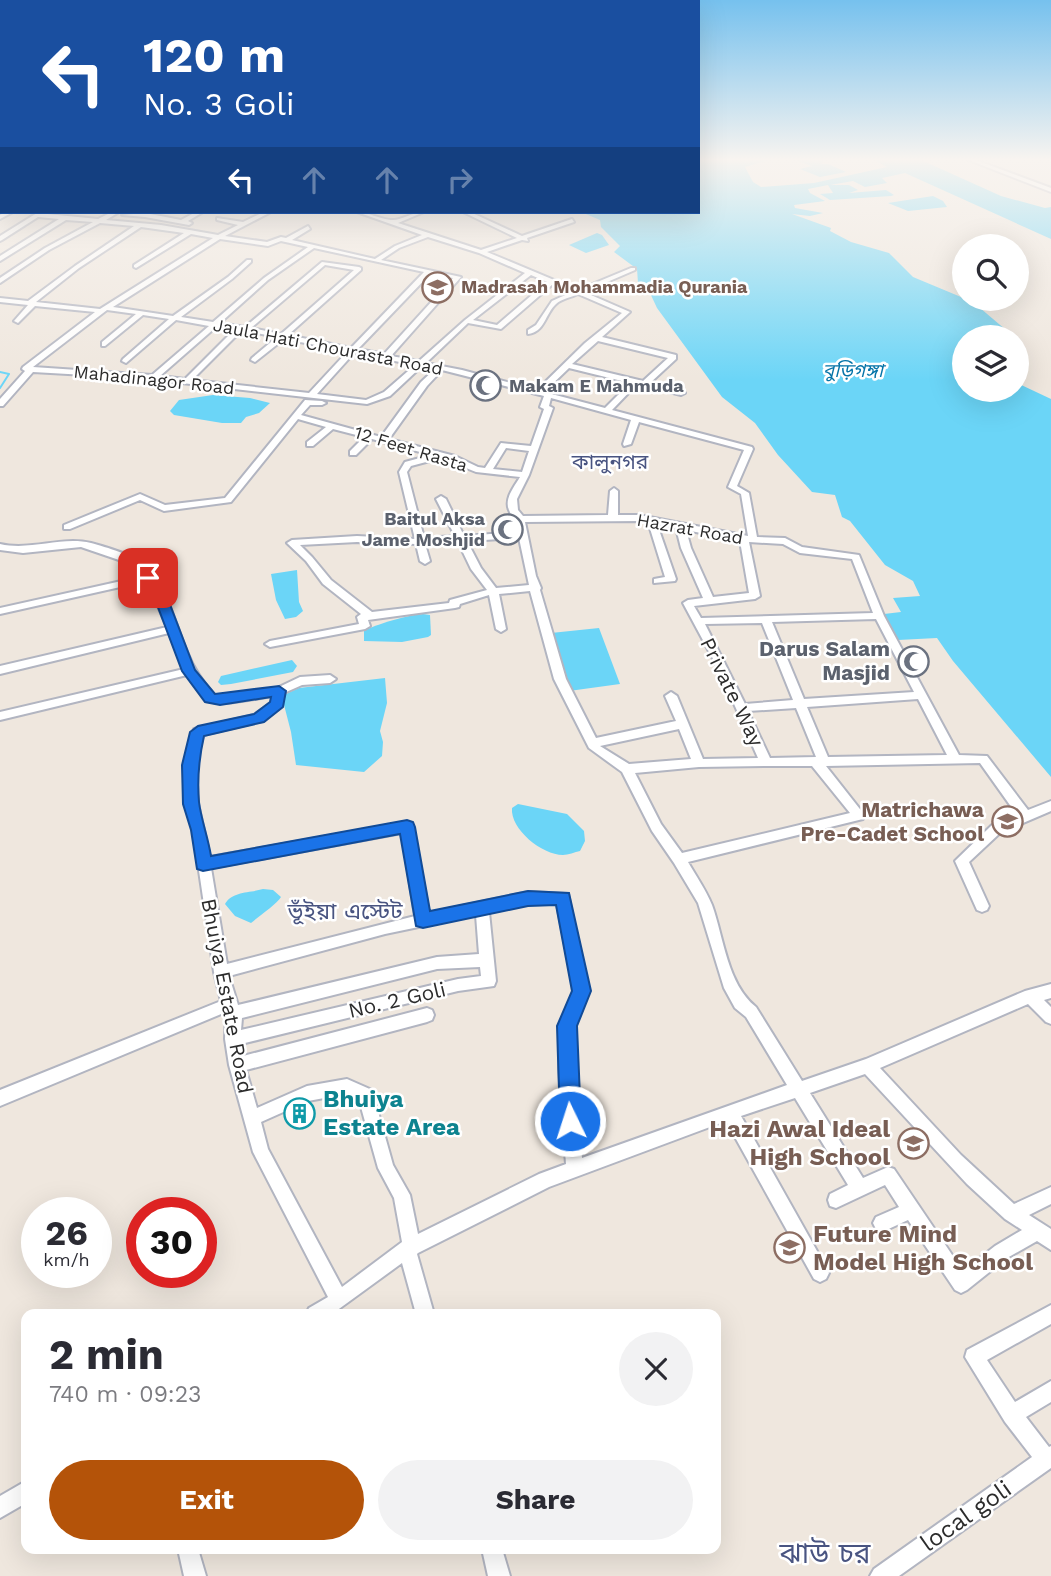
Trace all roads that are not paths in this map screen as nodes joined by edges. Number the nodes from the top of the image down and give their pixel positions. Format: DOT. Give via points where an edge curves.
graph roads {
  1 [pos="42,233"];
  2 [pos="74,233"];
  3 [pos="129,233"];
  4 [pos="189,233"];
  5 [pos="193,233"];
  6 [pos="227,233"];
  7 [pos="300,233"];
  8 [pos="425,233"];
  9 [pos="509,233"];
  10 [pos="536,233"];
  11 [pos="429,234"];
  12 [pos="219,237"];
  13 [pos="521,238"];
  14 [pos="287,240"];
  15 [pos="531,242"];
  16 [pos="312,247"];
  17 [pos="481,253"];
  18 [pos="0,259"];
  19 [pos="248,261"];
  20 [pos="376,261"];
  21 [pos="136,266"];
  22 [pos="633,269"];
  23 [pos="429,271"];
  24 [pos="529,273"];
  25 [pos="563,279"];
  26 [pos="0,281"];
  27 [pos="554,281"];
  28 [pos="578,291"];
  29 [pos="0,300"];
  30 [pos="32,303"];
  31 [pos="104,309"];
  32 [pos="142,313"];
  33 [pos="175,318"];
  34 [pos="18,321"];
  35 [pos="467,321"];
  36 [pos="213,325"];
  37 [pos="242,329"];
  38 [pos="531,332"];
  39 [pos="284,337"];
  40 [pos="596,338"];
  41 [pos="105,344"];
  42 [pos="352,351"];
  43 [pos="386,357"];
  44 [pos="256,360"];
  45 [pos="126,361"];
  46 [pos="418,364"];
  47 [pos="566,365"];
  48 [pos="439,368"];
  49 [pos="29,369"];
  50 [pos="154,378"];
  51 [pos="187,382"];
  52 [pos="635,382"];
  53 [pos="645,384"];
  54 [pos="544,393"];
  55 [pos="681,393"];
  56 [pos="312,396"];
  57 [pos="341,399"];
  58 [pos="0,404"];
  59 [pos="607,410"];
  60 [pos="298,417"];
  61 [pos="636,418"];
  62 [pos="332,426"];
  63 [pos="408,435"];
  64 [pos="370,436"];
  65 [pos="384,439"];
  66 [pos="399,443"];
  67 [pos="310,444"];
  68 [pos="627,444"];
  69 [pos="534,449"];
  70 [pos="748,449"];
  71 [pos="353,453"];
  72 [pos="442,455"];
  73 [pos="488,470"];
  74 [pos="525,475"];
  75 [pos="614,491"];
  76 [pos="441,499"];
  77 [pos="613,518"];
  78 [pos="520,519"];
  79 [pos="652,522"];
  80 [pos="680,526"];
  81 [pos="67,527"];
  82 [pos="523,535"];
  83 [pos="460,539"];
  84 [pos="749,540"];
  85 [pos="419,542"];
  86 [pos="0,547"];
  87 [pos="425,561"];
  88 [pos="148,578"];
  89 [pos="659,580"];
  90 [pos="536,588"];
  91 [pos="493,591"];
  92 [pos="709,600"];
  93 [pos="0,611"];
  94 [pos="370,616"];
  95 [pos="879,616"];
  96 [pos="765,618"];
  97 [pos="698,621"];
  98 [pos="172,629"];
  99 [pos="501,629"];
  100 [pos="270,644"];
  101 [pos="0,670"];
  102 [pos="189,671"];
  103 [pos="330,679"];
  104 [pos="279,691"];
  105 [pos="920,695"];
  106 [pos="671,696"];
  107 [pos="800,702"];
  108 [pos="741,708"];
  109 [pos="0,716"];
  110 [pos="682,724"];
  111 [pos="593,743"];
  112 [pos="956,760"];
  113 [pos="820,762"];
  114 [pos="699,763"];
  115 [pos="766,763"];
  116 [pos="627,769"];
  117 [pos="1051,806"];
  118 [pos="1026,817"];
  119 [pos="679,859"];
  120 [pos="203,864"];
  121 [pos="982,906"];
  122 [pos="482,908"];
  123 [pos="423,920"];
  124 [pos="487,960"];
  125 [pos="221,972"];
  126 [pos="1051,991"];
  127 [pos="1031,997"];
  128 [pos="232,1009"];
  129 [pos="427,1015"];
  130 [pos="1051,1017"];
  131 [pos="233,1039"];
  132 [pos="237,1065"];
  133 [pos="867,1066"];
  134 [pos="799,1089"];
  135 [pos="0,1098"];
  136 [pos="730,1112"];
  137 [pos="251,1118"];
  138 [pos="575,1169"];
  139 [pos="860,1189"];
  140 [pos="1051,1195"];
  141 [pos="836,1200"];
  142 [pos="912,1210"];
  143 [pos="1013,1214"];
  144 [pos="881,1223"];
  145 [pos="1045,1235"];
  146 [pos="409,1248"];
  147 [pos="820,1273"];
  148 [pos="339,1300"];
  149 [pos="323,1309"];
  150 [pos="424,1309"];
  151 [pos="1051,1314"];
  152 [pos="1051,1391"];
  153 [pos="1012,1415"];
  154 [pos="1049,1458"];
  155 [pos="21,1494"];
  156 [pos="0,1508"];
  157 [pos="189,1554"];
  158 [pos="493,1554"];
  159 [pos="195,1576"];
  160 [pos="499,1576"];
  161 [pos="881,1576"];
  1 -- 18 [label="street"];
  2 -- 26 [label="street"];
  3 -- 30 [label="street"];
  4 -- 21 [label="street"];
  5 -- 12 [label="street"];
  6 -- 12 [label="street"];
  7 -- 14 [label="street"];
  8 -- 11 [label="street"];
  9 -- 13 [label="street"];
  10 -- 13 [label="street"];
  11 -- 17 [label="street"];
  11 -- 20 [label="street"];
  12 -- 14 [label="street" via="268,244"];
  12 -- 31 [label="street"];
  13 -- 15 [label="street"];
  13 -- 17 [label="street"];
  14 -- 16 [label="street"];
  16 -- 20 [label="street"];
  16 -- 36 [label="street" via="286,263"];
  17 -- 24 [label="street"];
  19 -- 33 [label="street"];
  20 -- 23 [label="street"];
  22 -- 28 [label="street"];
  23 -- 42 [label="street"];
  23 -- 43 [label="street" via="458,277"];
  24 -- 27 [label="street"];
  24 -- 35 [label="street"];
  25 -- 27 [label="street"];
  27 -- 28 [label="street"];
  27 -- 35 [label="street" via="498,327"];
  28 -- 38 [label="street" via="554,302"];
  28 -- 40 [label="street" via="627,312"];
  29 -- 30 [label="street"];
  30 -- 31 [label="street"];
  30 -- 34 [label="street"];
  31 -- 32 [label="street, Jaula Hati Chourasta Road"];
  31 -- 49 [label="street" via="57,342"];
  32 -- 33 [label="street, Jaula Hati Chourasta Road"];
  32 -- 41 [label="street"];
  33 -- 36 [label="street, Jaula Hati Chourasta Road"];
  33 -- 45 [label="street"];
  35 -- 46 [label="street"];
  36 -- 37 [label="street, Jaula Hati Chourasta Road"];
  36 -- 50 [label="street"];
  37 -- 39 [label="street, Jaula Hati Chourasta Road"];
  37 -- 39 [label="street" via="324,263 359,269"];
  37 -- 51 [label="street"];
  39 -- 42 [label="street, Jaula Hati Chourasta Road"];
  39 -- 44 [label="street"];
  40 -- 47 [label="street"];
  40 -- 53 [label="street" via="673,357"];
  42 -- 43 [label="street, Jaula Hati Chourasta Road"];
  42 -- 56 [label="street"];
  43 -- 46 [label="street, Jaula Hati Chourasta Road"];
  46 -- 48 [label="street, Jaula Hati Chourasta Road"];
  46 -- 57 [label="street" via="374,401"];
  47 -- 52 [label="street"];
  47 -- 54 [label="street"];
  48 -- 54 [label="street, Jaula Hati Chourasta Road"];
  48 -- 65 [label="street"];
  49 -- 50 [label="street, Mahadinagor Road"];
  49 -- 58 [label="street"];
  50 -- 51 [label="street, Mahadinagor Road"];
  51 -- 56 [label="street, Mahadinagor Road"];
  52 -- 53 [label="street"];
  52 -- 59 [label="street"];
  53 -- 55 [label="street"];
  54 -- 59 [label="street, Jaula Hati Chourasta Road"];
  54 -- 69 [label="street" via="544,407 549,408"];
  56 -- 57 [label="street, Mahadinagor Road"];
  57 -- 60 [label="street" via="335,405 308,402"];
  59 -- 61 [label="street, Jaula Hati Chourasta Road"];
  60 -- 62 [label="street, 12 Feet Rasta"];
  60 -- 81 [label="street" via="228,500 164,508 140,498"];
  61 -- 68 [label="street"];
  61 -- 70 [label="street, Jaula Hati Chourasta Road"];
  62 -- 64 [label="street, 12 Feet Rasta"];
  62 -- 67 [label="street"];
  63 -- 66 [label="street"];
  64 -- 65 [label="street, 12 Feet Rasta"];
  64 -- 71 [label="street"];
  65 -- 66 [label="street, 12 Feet Rasta"];
  66 -- 72 [label="street, 12 Feet Rasta"];
  69 -- 73 [label="street" via="503,445"];
  69 -- 74 [label="street"];
  70 -- 84 [label="street" via="732,487 745,493"];
  72 -- 73 [label="street, 12 Feet Rasta"];
  72 -- 85 [label="street" via="408,464 403,472"];
  73 -- 74 [label="street, 12 Feet Rasta"];
  74 -- 78 [label="street" via="512,499"];
  75 -- 77 [label="street"];
  76 -- 83 [label="street"];
  77 -- 78 [label="street, Hazrat Road"];
  77 -- 79 [label="street, Hazrat Road"];
  78 -- 82 [label="street"];
  79 -- 80 [label="street, Hazrat Road"];
  79 -- 89 [label="street" via="671,579"];
  80 -- 84 [label="street, Hazrat Road"];
  80 -- 92 [label="street"];
  82 -- 83 [label="street"];
  82 -- 90 [label="street"];
  83 -- 85 [label="street"];
  83 -- 91 [label="street"];
  84 -- 92 [label="street" via="755,596"];
  84 -- 95 [label="street, Hazrat Road" via="785,541 800,550 856,557"];
  85 -- 87 [label="street"];
  85 -- 94 [label="street" via="292,543 327,582"];
  86 -- 88 [label="street" via="87,544 144,568"];
  88 -- 93 [label="street"];
  88 -- 98 [label="street"];
  90 -- 91 [label="street"];
  90 -- 111 [label="street" via="560,679"];
  91 -- 94 [label="street" via="455,605"];
  91 -- 99 [label="street"];
  92 -- 97 [label="street" via="688,603"];
  94 -- 100 [label="street" via="362,617 365,626"];
  95 -- 96 [label="street"];
  95 -- 105 [label="street"];
  96 -- 97 [label="street"];
  96 -- 107 [label="street"];
  97 -- 108 [label="street, Private Way"];
  98 -- 101 [label="street"];
  98 -- 102 [label="street"];
  102 -- 104 [label="street" via="210,698"];
  102 -- 109 [label="street"];
  103 -- 104 [label="street" via="300,681"];
  104 -- 120 [label="street, Bhuiya Estate Road" via="277,704 258,718 198,732 190,765 191,804"];
  105 -- 107 [label="street"];
  105 -- 112 [label="street"];
  106 -- 110 [label="street"];
  107 -- 108 [label="street"];
  107 -- 113 [label="street"];
  108 -- 115 [label="street, Private Way"];
  110 -- 111 [label="street"];
  110 -- 114 [label="street"];
  111 -- 116 [label="street"];
  112 -- 113 [label="street"];
  112 -- 118 [label="street" via="983,759"];
  113 -- 115 [label="street"];
  113 -- 119 [label="street" via="859,816"];
  114 -- 115 [label="street"];
  114 -- 116 [label="street"];
  116 -- 119 [label="street" via="656,827"];
  117 -- 118 [label="street"];
  118 -- 121 [label="street" via="996,829 962,860"];
  119 -- 134 [label="street" via="704,902 729,983"];
  120 -- 123 [label="street" via="407,827"];
  120 -- 125 [label="street, Bhuiya Estate Road"];
  122 -- 123 [label="street"];
  122 -- 124 [label="street"];
  122 -- 138 [label="street" via="528,898 563,898 581,991 567,1026"];
  123 -- 125 [label="street"];
  124 -- 128 [label="street" via="436,963"];
  124 -- 131 [label="street, No. 2 Goli" via="489,981"];
  125 -- 128 [label="street, Bhuiya Estate Road"];
  126 -- 127 [label="street"];
  127 -- 130 [label="street"];
  127 -- 133 [label="street"];
  128 -- 131 [label="street, Bhuiya Estate Road"];
  128 -- 135 [label="street"];
  129 -- 132 [label="street"];
  131 -- 132 [label="street, Bhuiya Estate Road"];
  132 -- 137 [label="street, Bhuiya Estate Road"];
  133 -- 134 [label="street"];
  133 -- 143 [label="street" via="936,1141"];
  134 -- 136 [label="street"];
  134 -- 139 [label="street"];
  136 -- 138 [label="street"];
  136 -- 147 [label="street"];
  137 -- 146 [label="street" via="320,1091 347,1086 366,1095 386,1168 402,1195"];
  137 -- 148 [label="street, Bhuiya Estate Road" via="261,1152"];
  138 -- 146 [label="street"];
  139 -- 141 [label="street"];
  139 -- 142 [label="street" via="888,1175"];
  140 -- 143 [label="street"];
  142 -- 144 [label="street"];
  142 -- 145 [label="street" via="961,1284 1001,1252"];
  143 -- 145 [label="street"];
  146 -- 148 [label="street"];
  146 -- 150 [label="street"];
  148 -- 149 [label="street"];
  151 -- 153 [label="street" via="974,1357"];
  152 -- 153 [label="street"];
  153 -- 154 [label="street"];
  154 -- 161 [label="street, local goli"];
  155 -- 156 [label="street"];
  157 -- 159 [label="street"];
  158 -- 160 [label="street"];
}
